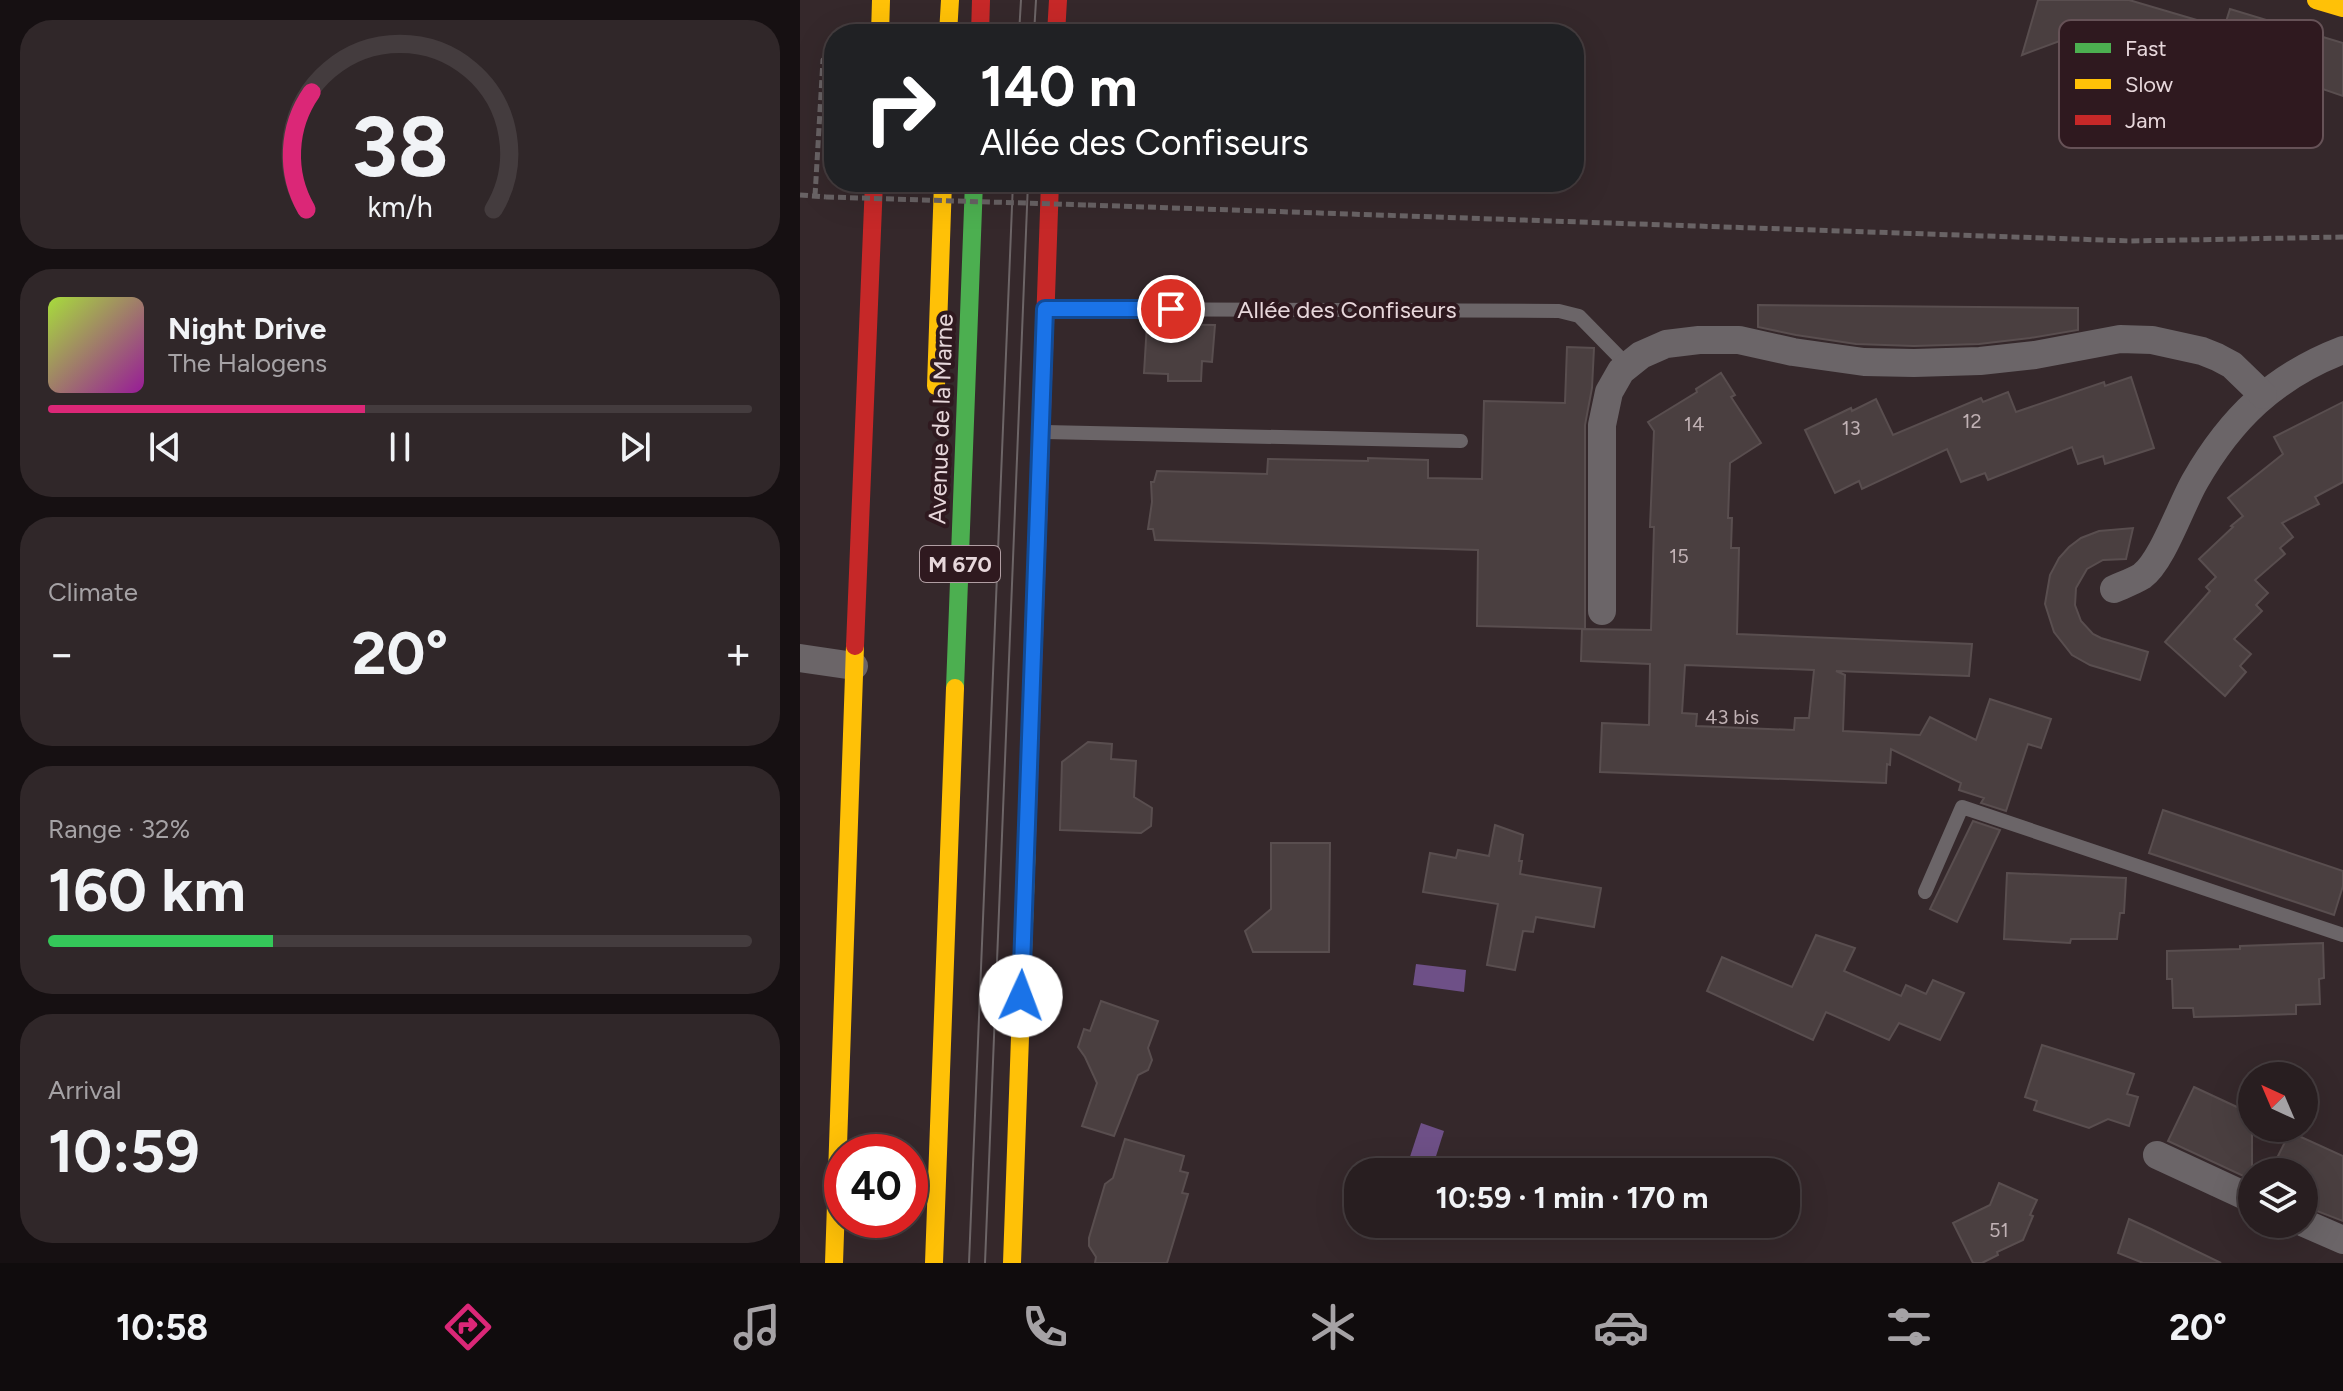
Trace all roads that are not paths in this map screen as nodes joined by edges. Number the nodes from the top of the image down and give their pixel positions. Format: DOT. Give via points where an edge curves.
graph roads {
  1 [pos="881,0"];
  2 [pos="950,0"];
  3 [pos="981,0"];
  4 [pos="1058,0"];
  5 [pos="2316,0"];
  6 [pos="2343,8"];
  7 [pos="880,24"];
  8 [pos="949,24"];
  9 [pos="980,24"];
  10 [pos="1057,24"];
  11 [pos="874,192"];
  12 [pos="943,192"];
  13 [pos="974,192"];
  14 [pos="1050,192"];
  15 [pos="1045,309"];
  16 [pos="2343,350"];
  17 [pos="1628,366"];
  18 [pos="2263,395"];
  19 [pos="935,403"];
  20 [pos="1041,432"];
  21 [pos="1461,441"];
  22 [pos="2114,589"];
  23 [pos="1602,611"];
  24 [pos="800,658"];
  25 [pos="854,666"];
  26 [pos="1925,892"];
  27 [pos="2343,935"];
  28 [pos="2157,1155"];
  29 [pos="2238,1193"];
  30 [pos="2318,1229"];
  31 [pos="2343,1240"];
  32 [pos="834,1263"];
  33 [pos="934,1263"];
  34 [pos="1012,1263"];
  1 -- 7 [label="street"];
  2 -- 8 [label="street"];
  3 -- 9 [label="street"];
  4 -- 10 [label="street"];
  5 -- 6 [label="street"];
  11 -- 25 [label="street"];
  12 -- 19 [label="street, Avenue de la Marne"];
  13 -- 33 [label="street, Avenue de la Marne / M 670"];
  14 -- 15 [label="street"];
  15 -- 17 [label="lane, Allée des Confiseurs" via="1559,311 1579,316"];
  15 -- 20 [label="street"];
  16 -- 18 [label="street" via="2299,370"];
  17 -- 18 [label="street" via="1666,344 1699,340 1739,340 1864,362 1914,363 1980,361 2120,339 2152,340 2217,357"];
  17 -- 23 [label="street" via="1609,392 1602,425"];
  18 -- 22 [label="street" via="2208,459 2162,550 2143,575"];
  20 -- 21 [label="lane"];
  20 -- 34 [label="street"];
  24 -- 25 [label="street"];
  25 -- 32 [label="street"];
  26 -- 27 [label="lane" via="1962,807"];
  28 -- 29 [label="street"];
  30 -- 31 [label="street"];
}
